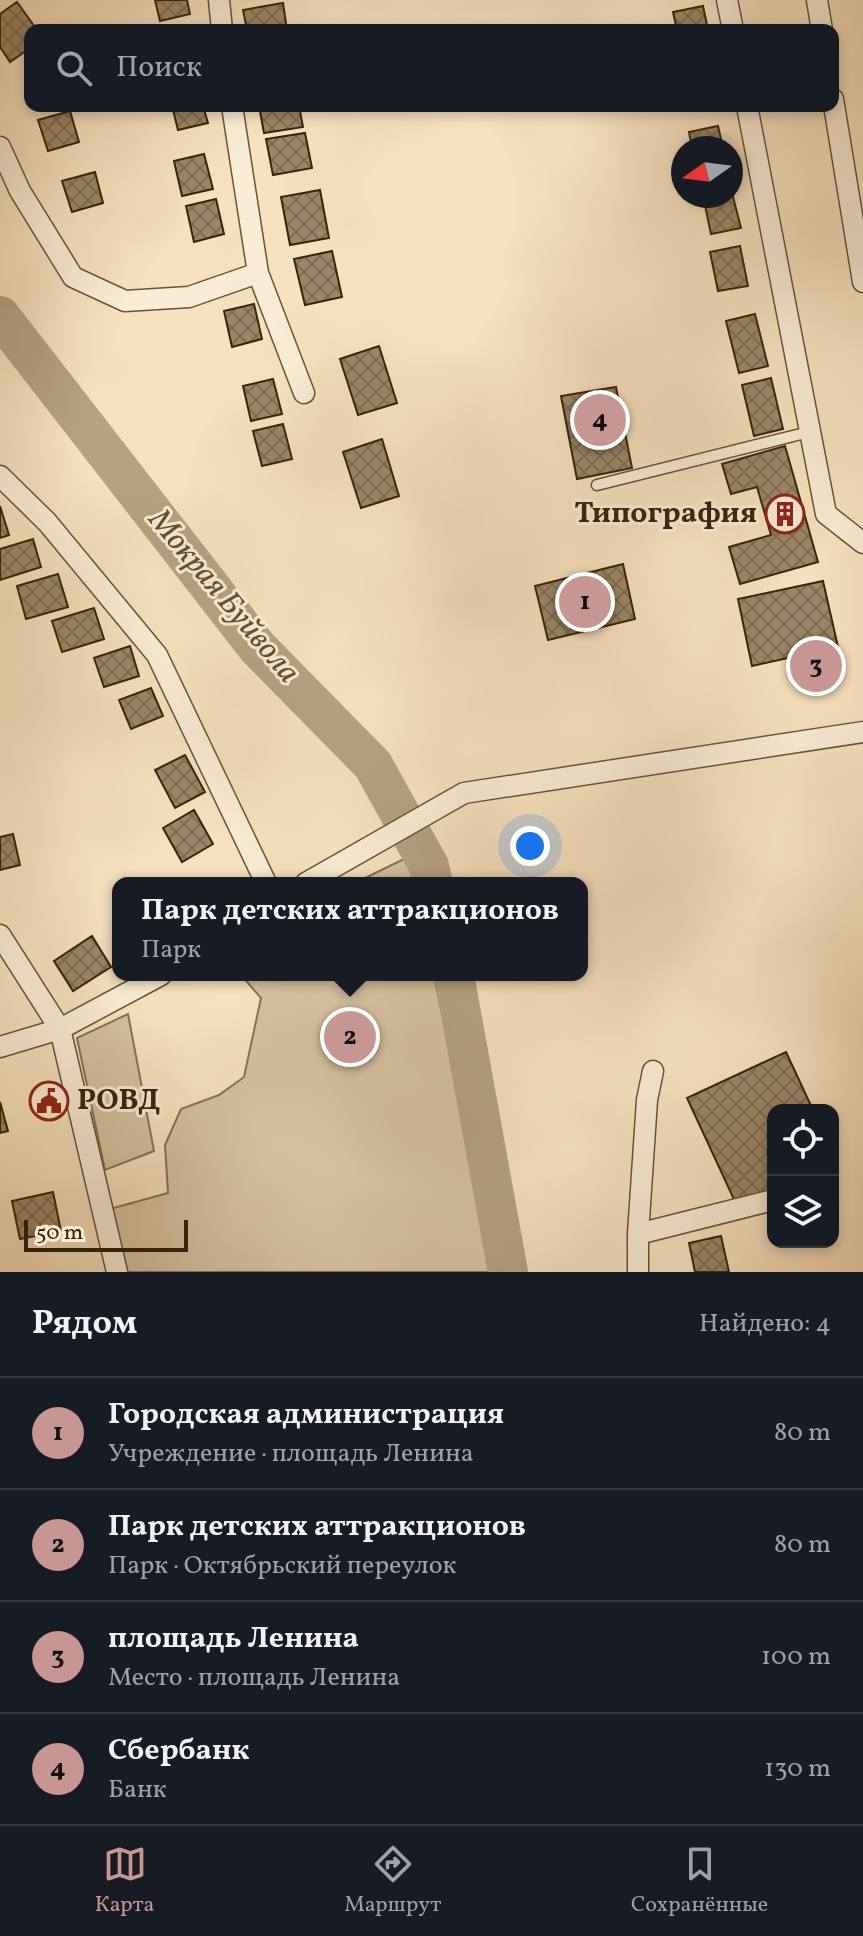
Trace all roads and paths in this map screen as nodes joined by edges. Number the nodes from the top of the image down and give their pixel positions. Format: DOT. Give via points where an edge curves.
graph roads {
  1 [pos="219,0"];
  2 [pos="727,0"];
  3 [pos="817,0"];
  4 [pos="221,24"];
  5 [pos="732,24"];
  6 [pos="821,24"];
  7 [pos="233,112"];
  8 [pos="748,112"];
  9 [pos="835,112"];
  10 [pos="0,147"];
  11 [pos="258,273"];
  12 [pos="863,282"];
  13 [pos="304,393"];
  14 [pos="809,432"];
  15 [pos="0,476"];
  16 [pos="597,485"];
  17 [pos="863,543"];
  18 [pos="863,732"];
  19 [pos="263,877"];
  20 [pos="316,877"];
  21 [pos="0,935"];
  22 [pos="150,981"];
  23 [pos="60,1029"];
  24 [pos="0,1047"];
  25 [pos="653,1071"];
  26 [pos="767,1202"];
  27 [pos="638,1234"];
  28 [pos="117,1272"];
  29 [pos="638,1272"];
  1 -- 4 [label="street"];
  2 -- 5 [label="street"];
  3 -- 6 [label="street"];
  7 -- 11 [label="street"];
  8 -- 14 [label="street"];
  9 -- 12 [label="street"];
  10 -- 11 [label="street" via="20,191 73,277 125,301 189,297"];
  11 -- 13 [label="street"];
  14 -- 16 [label="lane"];
  14 -- 17 [label="street" via="826,514"];
  15 -- 19 [label="street" via="47,522 157,655"];
  18 -- 20 [label="street" via="464,793"];
  21 -- 23 [label="street"];
  22 -- 23 [label="street"];
  23 -- 24 [label="street"];
  23 -- 28 [label="street"];
  25 -- 27 [label="street"];
  26 -- 27 [label="street"];
  27 -- 29 [label="street"];
}
